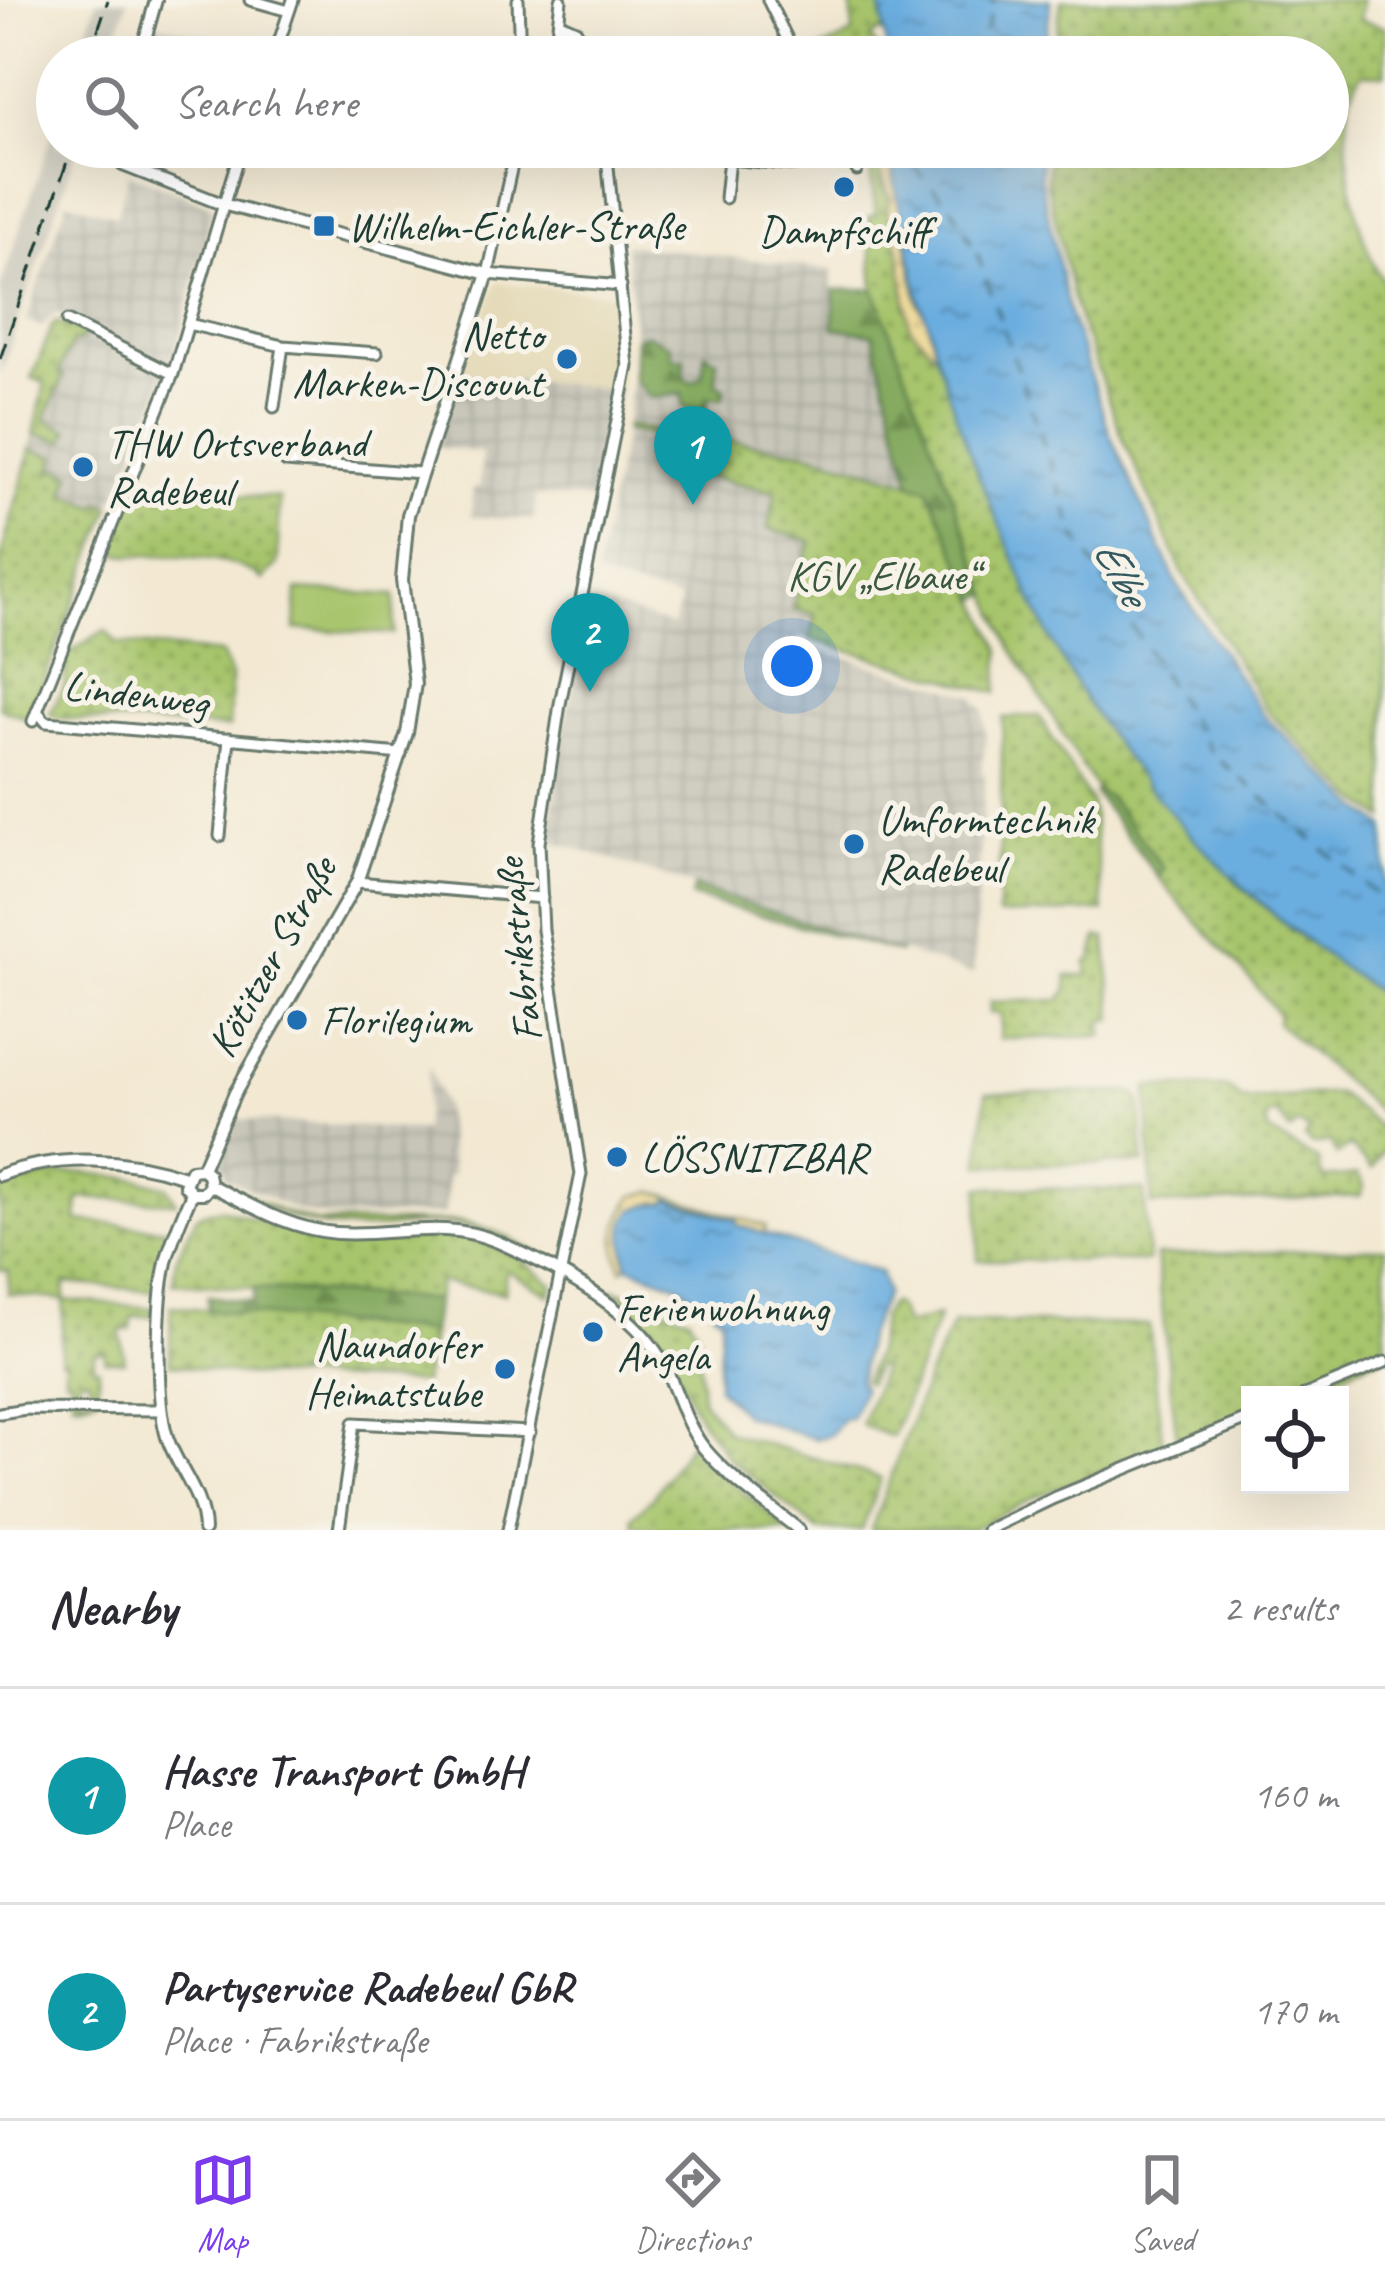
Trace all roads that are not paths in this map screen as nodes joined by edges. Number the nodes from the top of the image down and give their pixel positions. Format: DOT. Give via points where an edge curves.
graph roads {
  1 [pos="156,0"];
  2 [pos="250,0"];
  3 [pos="518,0"];
  4 [pos="561,0"];
  5 [pos="768,0"];
  6 [pos="291,5"];
  7 [pos="560,23"];
  8 [pos="146,36"];
  9 [pos="281,36"];
  10 [pos="519,36"];
  11 [pos="554,36"];
  12 [pos="578,36"];
  13 [pos="786,36"];
  14 [pos="131,168"];
  15 [pos="235,168"];
  16 [pos="511,168"];
  17 [pos="608,168"];
  18 [pos="728,168"];
  19 [pos="725,198"];
  20 [pos="222,204"];
  21 [pos="488,274"];
  22 [pos="621,286"];
  23 [pos="67,321"];
  24 [pos="188,324"];
  25 [pos="283,346"];
  26 [pos="377,352"];
  27 [pos="173,374"];
  28 [pos="274,406"];
  29 [pos="286,462"];
  30 [pos="420,473"];
  31 [pos="229,738"];
  32 [pos="400,754"];
  33 [pos="220,836"];
  34 [pos="357,882"];
  35 [pos="542,898"];
  36 [pos="202,1169"];
  37 [pos="0,1175"];
  38 [pos="185,1177"];
  39 [pos="210,1185"];
  40 [pos="193,1193"];
  41 [pos="561,1276"];
  42 [pos="1385,1362"];
  43 [pos="1327,1386"];
  44 [pos="161,1410"];
  45 [pos="0,1413"];
  46 [pos="1241,1422"];
  47 [pos="530,1432"];
  48 [pos="204,1530"];
  49 [pos="339,1530"];
  50 [pos="508,1530"];
  51 [pos="800,1530"];
  52 [pos="987,1530"];
  1 -- 8 [label="street"];
  2 -- 6 [label="street"];
  3 -- 10 [label="street"];
  4 -- 7 [label="street"];
  5 -- 13 [label="street"];
  6 -- 9 [label="street"];
  7 -- 11 [label="street"];
  7 -- 12 [label="street"];
  14 -- 20 [label="street"];
  15 -- 20 [label="street"];
  16 -- 21 [label="street, Kötitzer Straße"];
  17 -- 22 [label="street, Fabrikstraße"];
  18 -- 19 [label="street"];
  20 -- 21 [label="street"];
  20 -- 24 [label="street"];
  21 -- 22 [label="street"];
  21 -- 30 [label="street, Kötitzer Straße"];
  22 -- 35 [label="street, Fabrikstraße" via="628,366 554,747 539,843"];
  23 -- 27 [label="street"];
  24 -- 25 [label="street"];
  24 -- 27 [label="street"];
  25 -- 26 [label="street"];
  25 -- 28 [label="street"];
  27 -- 31 [label="street, Lindenweg" via="35,716"];
  29 -- 30 [label="street"];
  30 -- 32 [label="street, Kötitzer Straße" via="403,563 415,684"];
  31 -- 32 [label="street, Lindenweg"];
  31 -- 33 [label="street, Lindenweg"];
  32 -- 34 [label="street, Kötitzer Straße"];
  34 -- 35 [label="street"];
  34 -- 36 [label="street, Kötitzer Straße" via="235,1093"];
  35 -- 41 [label="street, Fabrikstraße" via="580,1161"];
  36 -- 38 [label="street"];
  36 -- 39 [label="street"];
  37 -- 38 [label="street" via="82,1160"];
  38 -- 40 [label="street"];
  39 -- 40 [label="street"];
  39 -- 41 [label="street" via="320,1232 466,1231"];
  40 -- 44 [label="street" via="164,1275"];
  41 -- 47 [label="street, Fabrikstraße"];
  41 -- 51 [label="street" via="634,1325 706,1451"];
  42 -- 43 [label="street"];
  44 -- 45 [label="street"];
  44 -- 48 [label="street" via="171,1449 201,1503"];
  46 -- 52 [label="street"];
  47 -- 49 [label="street" via="354,1423"];
  47 -- 50 [label="street, Fabrikstraße"];
}
